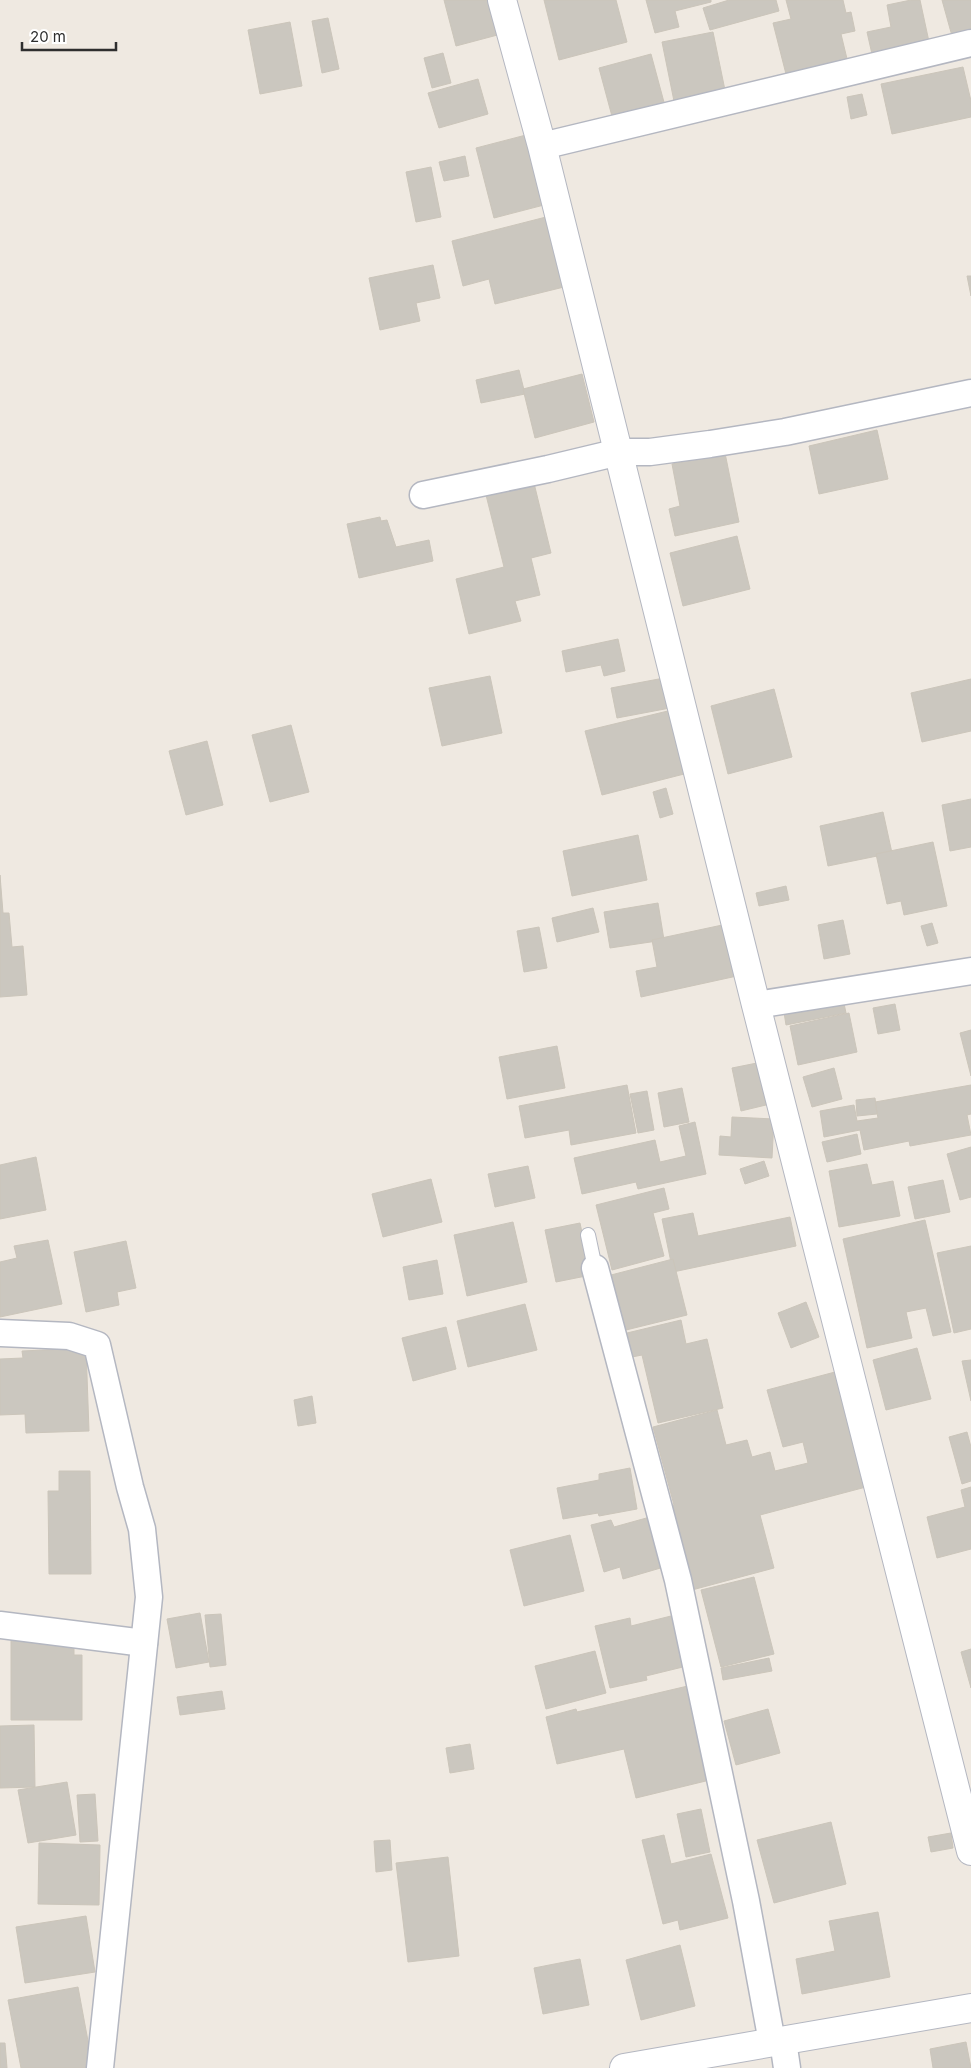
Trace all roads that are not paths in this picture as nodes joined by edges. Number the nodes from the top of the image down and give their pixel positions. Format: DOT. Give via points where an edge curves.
graph roads {
  1 [pos="502,0"];
  2 [pos="971,43"];
  3 [pos="542,146"];
  4 [pos="971,393"];
  5 [pos="618,452"];
  6 [pos="424,495"];
  7 [pos="971,971"];
  8 [pos="756,1005"];
  9 [pos="588,1235"];
  10 [pos="594,1268"];
  11 [pos="0,1333"];
  12 [pos="0,1625"];
  13 [pos="144,1643"];
  14 [pos="971,1851"];
  15 [pos="971,2008"];
  16 [pos="778,2042"];
  17 [pos="100,2068"];
  18 [pos="624,2068"];
  19 [pos="787,2068"];
  1 -- 3 [label="street"];
  2 -- 3 [label="street"];
  3 -- 5 [label="street"];
  4 -- 5 [label="street" via="785,432 650,452"];
  5 -- 6 [label="street"];
  5 -- 8 [label="street"];
  7 -- 8 [label="street"];
  8 -- 14 [label="street"];
  9 -- 10 [label="lane"];
  10 -- 16 [label="street" via="678,1580"];
  11 -- 13 [label="street" via="69,1336 97,1345 142,1529 149,1597"];
  12 -- 13 [label="street"];
  13 -- 17 [label="street"];
  15 -- 16 [label="street"];
  16 -- 18 [label="street"];
  16 -- 19 [label="street"];
}
